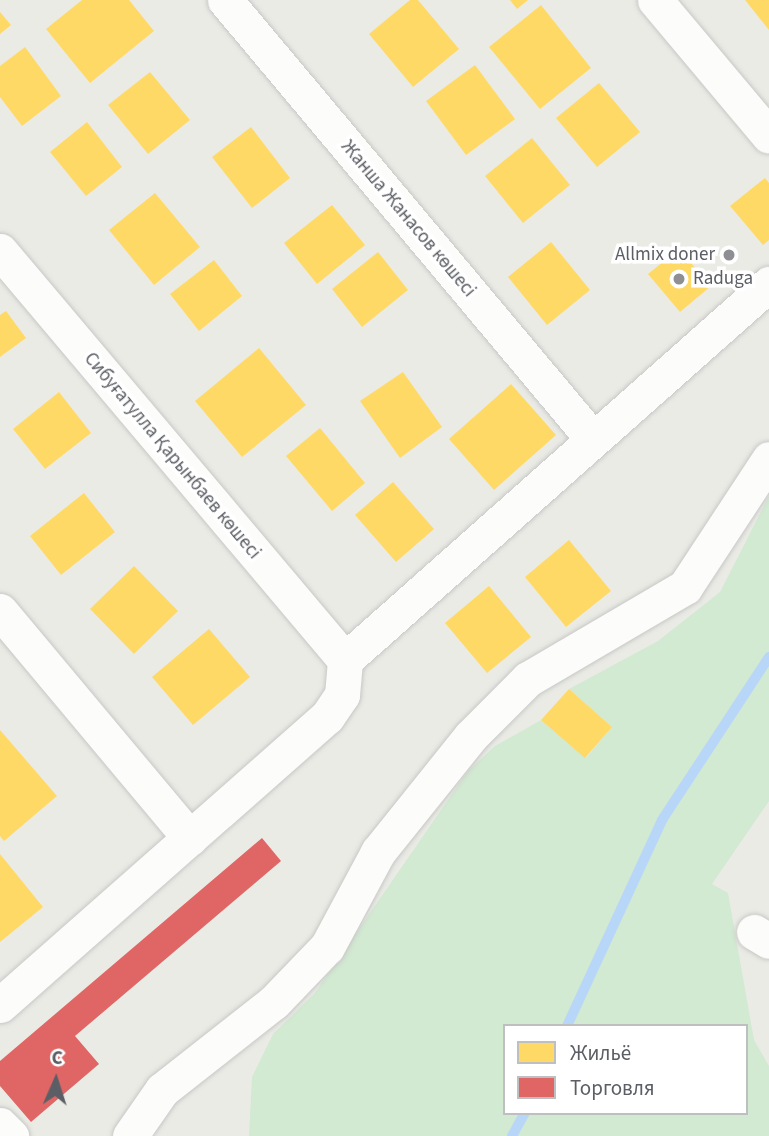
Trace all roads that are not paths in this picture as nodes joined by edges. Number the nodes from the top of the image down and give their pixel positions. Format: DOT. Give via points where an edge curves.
graph roads {
  1 [pos="225,0"];
  2 [pos="655,0"];
  3 [pos="769,136"];
  4 [pos="0,251"];
  5 [pos="766,293"];
  6 [pos="592,438"];
  7 [pos="769,459"];
  8 [pos="0,611"];
  9 [pos="345,660"];
  10 [pos="190,838"];
  11 [pos="0,1005"];
  12 [pos="0,1125"];
  13 [pos="12,1136"];
  14 [pos="130,1136"];
  1 -- 6 [label="street, Жанша Жанасов көшесі"];
  2 -- 3 [label="street"];
  4 -- 9 [label="street, Сибуғатулла Қарынбаев көшесі"];
  5 -- 6 [label="street"];
  6 -- 9 [label="street"];
  7 -- 14 [label="street" via="685,587 528,679 471,736 378,852 327,947 274,1002 162,1090"];
  8 -- 10 [label="street"];
  9 -- 10 [label="street" via="342,695 327,717"];
  10 -- 11 [label="street"];
  12 -- 13 [label="street"];
}
